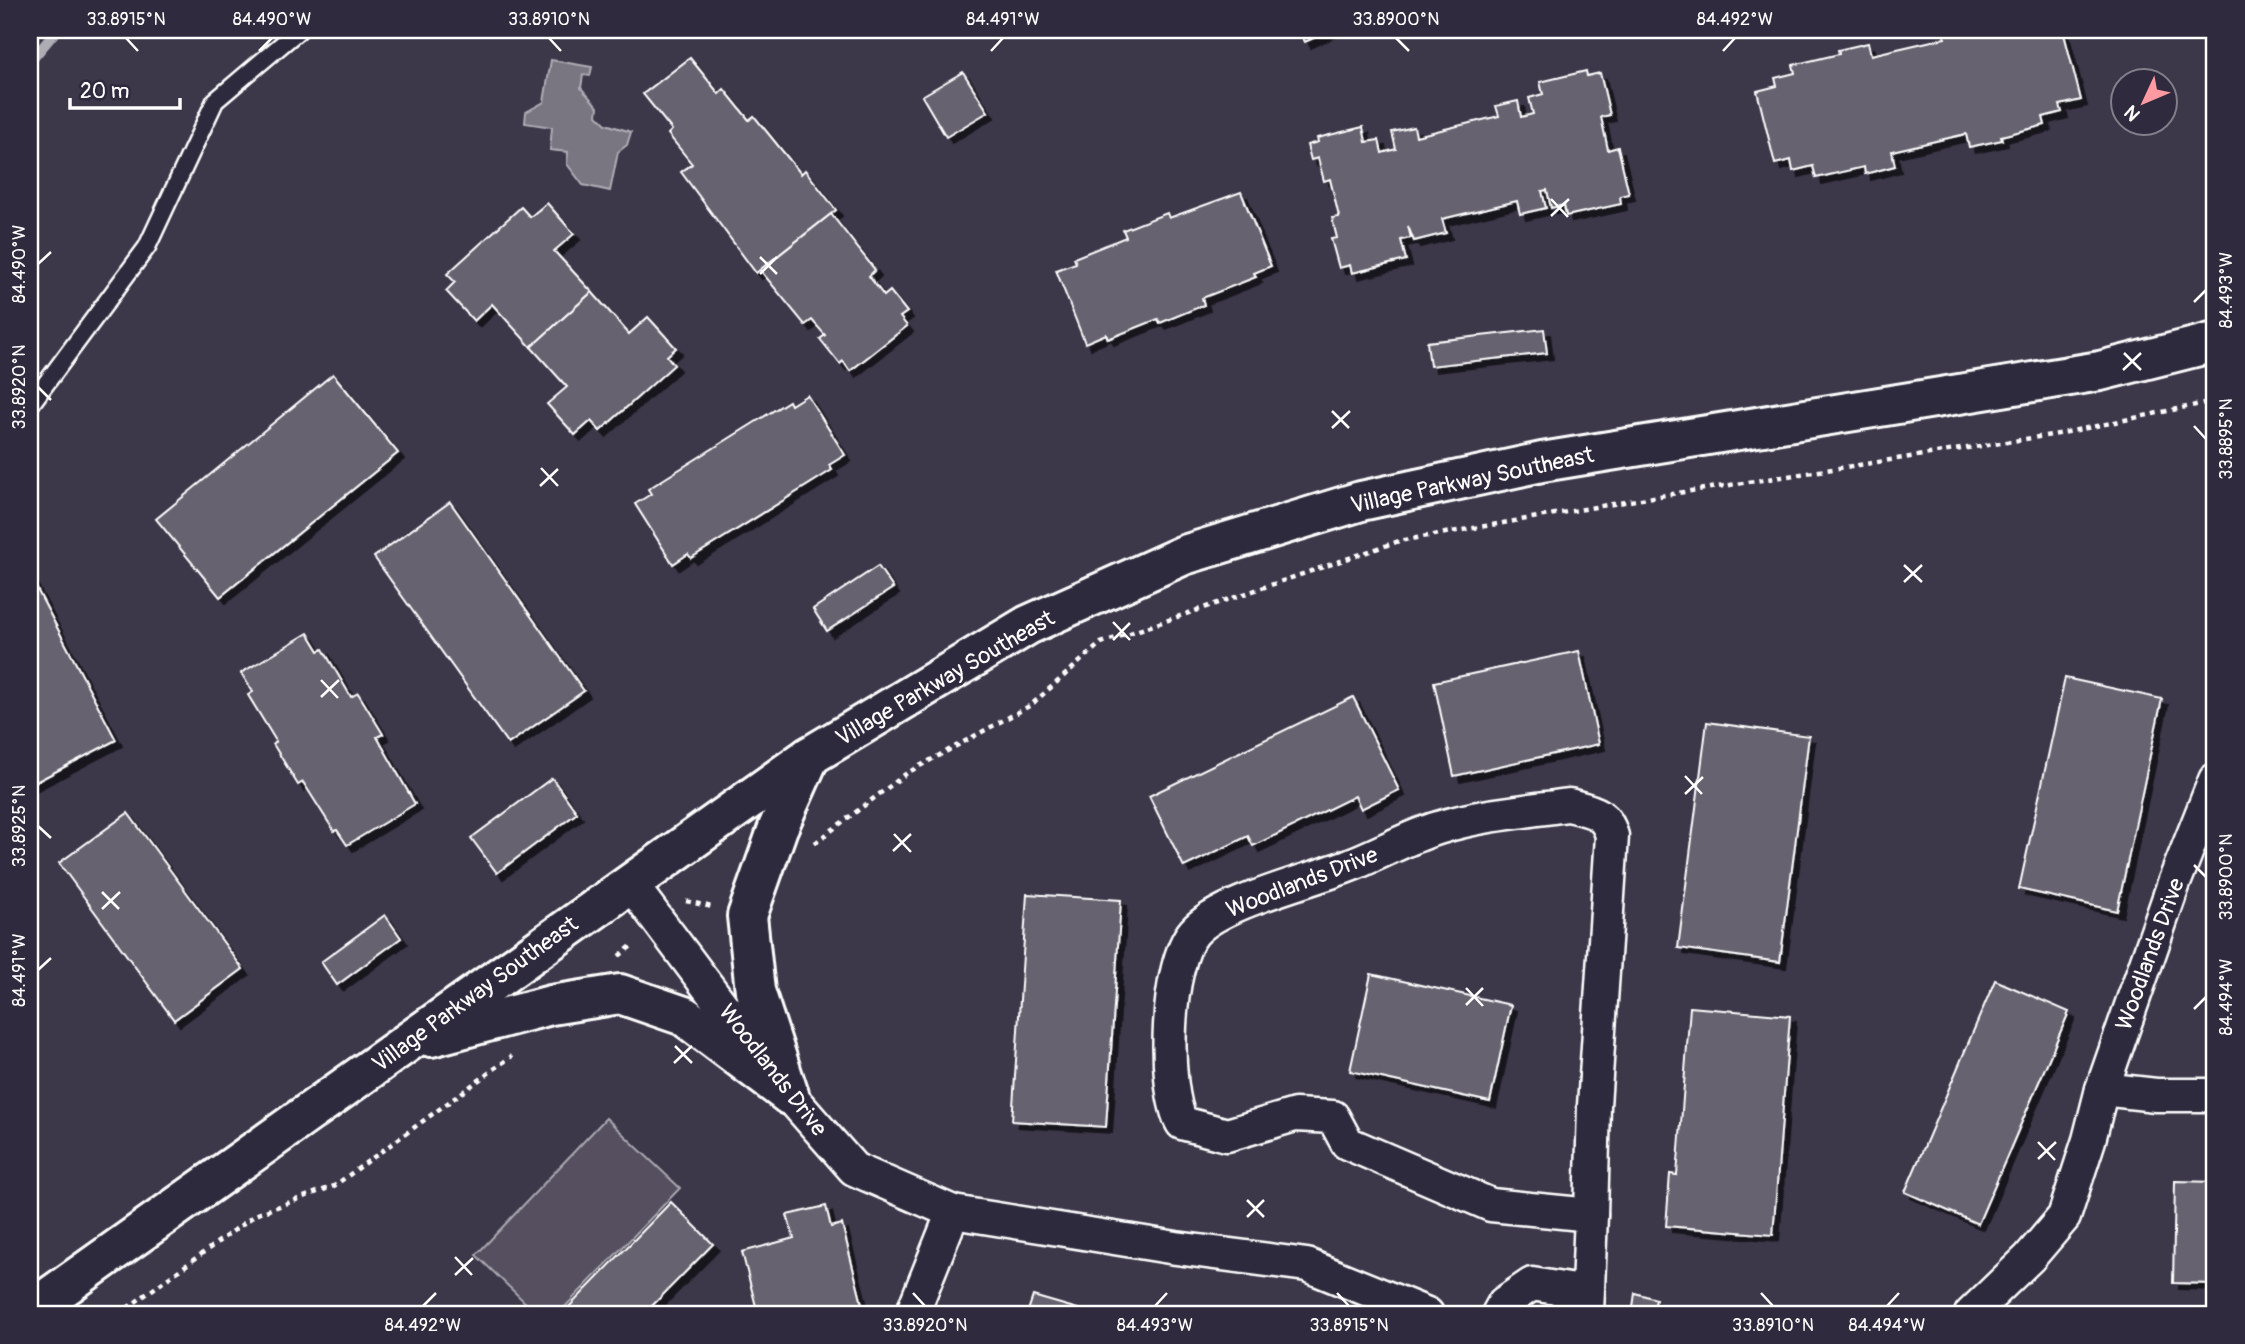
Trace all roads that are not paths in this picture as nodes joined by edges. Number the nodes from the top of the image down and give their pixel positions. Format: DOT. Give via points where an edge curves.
graph roads {
  1 [pos="299,30"];
  2 [pos="2215,342"];
  3 [pos="30,405"];
  4 [pos="810,756"];
  5 [pos="2215,780"];
  6 [pos="630,883"];
  7 [pos="408,1043"];
  8 [pos="2102,1089"];
  9 [pos="789,1094"];
  10 [pos="2215,1095"];
  11 [pos="953,1212"];
  12 [pos="1591,1215"];
  13 [pos="1587,1303"];
  14 [pos="30,1311"];
  15 [pos="912,1314"];
  16 [pos="1427,1314"];
  17 [pos="1498,1314"];
  18 [pos="1971,1314"];
  1 -- 3 [label="lane" via="215,101 146,247"];
  2 -- 4 [label="street, Village Parkway Southeast" via="2100,371 1542,462 1361,500 1184,555 1028,625"];
  4 -- 6 [label="street, Village Parkway Southeast"];
  4 -- 9 [label="street" via="747,916 755,991"];
  5 -- 8 [label="street, Woodlands Drive"];
  6 -- 7 [label="street, Village Parkway Southeast"];
  6 -- 9 [label="street, Woodlands Drive"];
  7 -- 9 [label="street" via="551,1005 621,994 684,1016"];
  7 -- 14 [label="street, Village Parkway Southeast"];
  8 -- 10 [label="street"];
  8 -- 18 [label="street, Woodlands Drive" via="2064,1217"];
  9 -- 11 [label="street, Woodlands Drive" via="854,1169"];
  11 -- 15 [label="street"];
  11 -- 16 [label="street, Woodlands Drive" via="1307,1265"];
  12 -- 12 [label="street, Woodlands Drive" via="1612,836 1609,821 1600,813 1569,805 1437,828 1234,907 1194,931 1185,945 1170,1008 1169,1061 1175,1111 1182,1123 1227,1135 1295,1115 1333,1117 1347,1143 1491,1205"];
  12 -- 13 [label="street, Woodlands Drive"];
  13 -- 17 [label="street, Woodlands Drive" via="1532,1284 1504,1303"];
}
